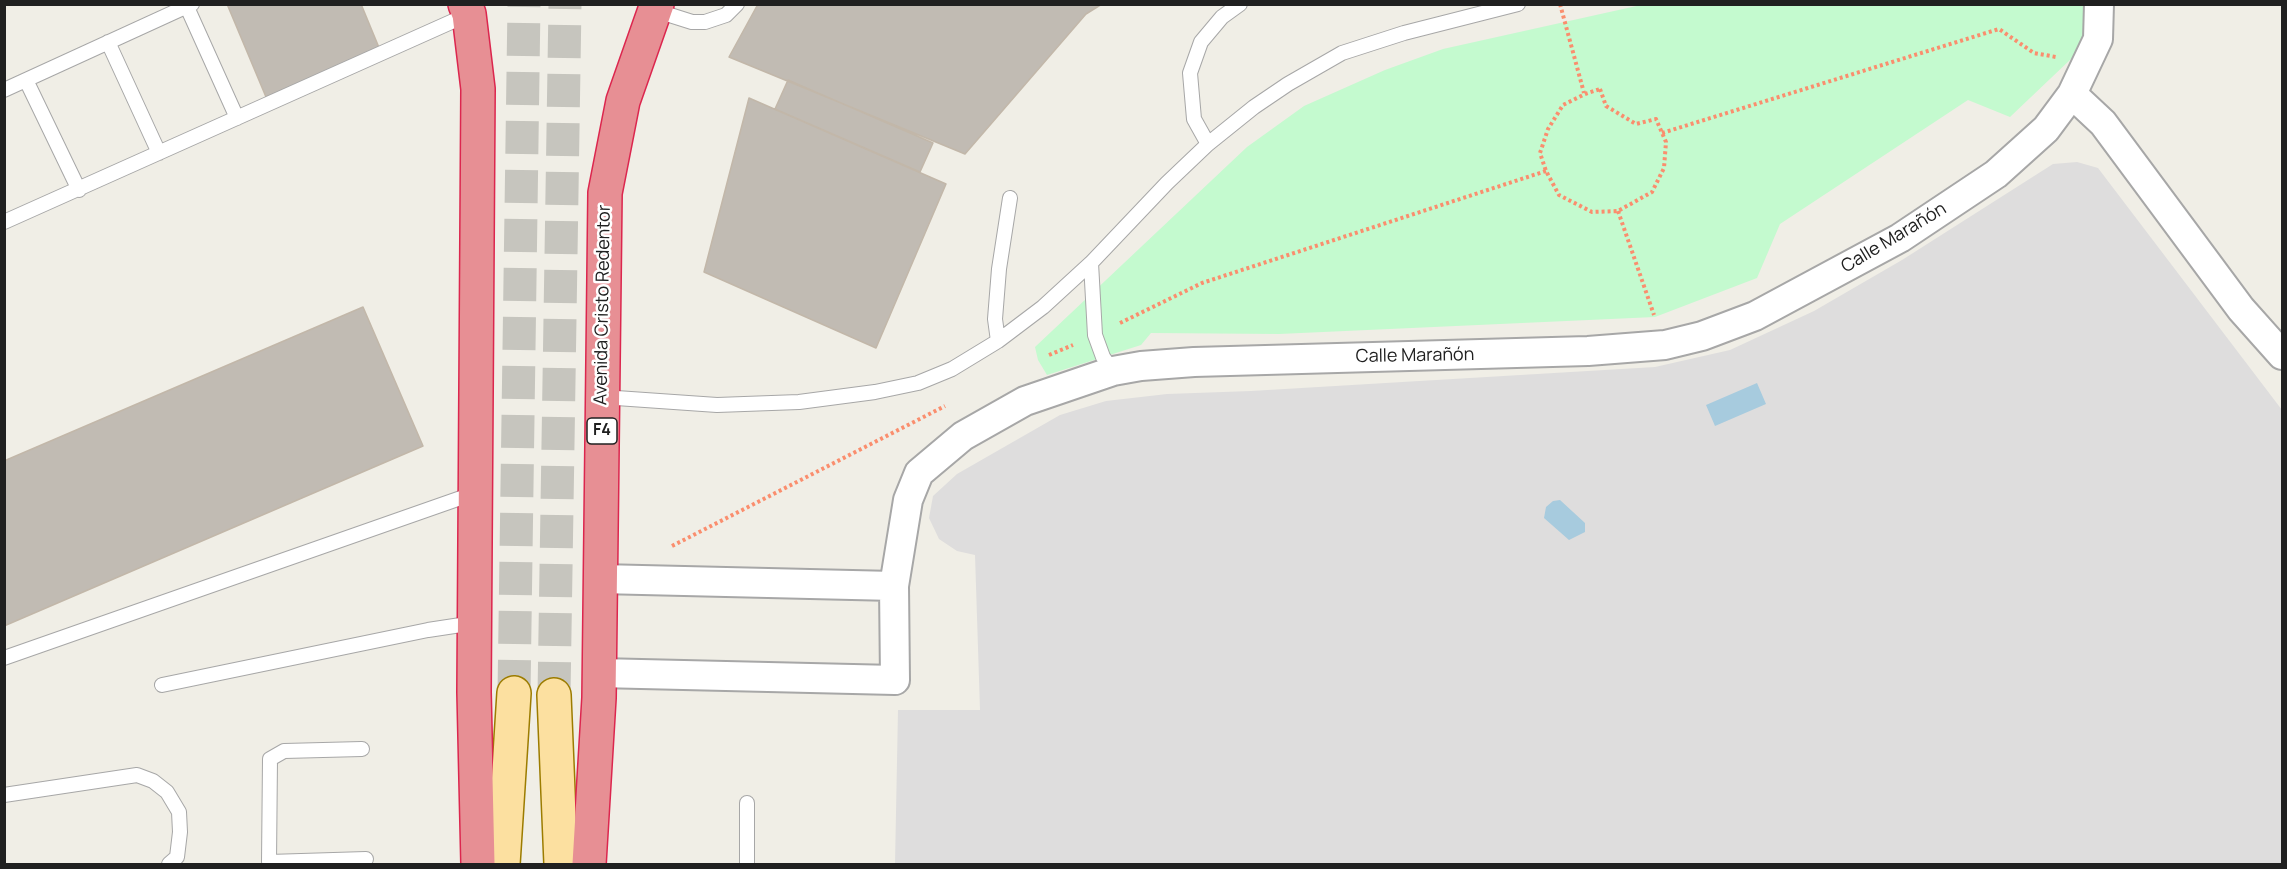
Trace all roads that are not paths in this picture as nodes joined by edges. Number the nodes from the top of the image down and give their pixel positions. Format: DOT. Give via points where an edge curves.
graph roads {
  1 [pos="737,4"];
  2 [pos="1240,4"];
  3 [pos="1518,4"];
  4 [pos="2099,4"];
  5 [pos="189,6"];
  6 [pos="656,7"];
  7 [pos="467,9"];
  8 [pos="108,42"];
  9 [pos="26,80"];
  10 [pos="4,90"];
  11 [pos="2072,94"];
  12 [pos="237,118"];
  13 [pos="1208,144"];
  14 [pos="159,153"];
  15 [pos="79,190"];
  16 [pos="1010,198"];
  17 [pos="4,222"];
  18 [pos="1091,263"];
  19 [pos="998,341"];
  20 [pos="2283,355"];
  21 [pos="1113,371"];
  22 [pos="602,397"];
  23 [pos="475,493"];
  24 [pos="600,579"];
  25 [pos="894,586"];
  26 [pos="474,623"];
  27 [pos="4,658"];
  28 [pos="599,673"];
  29 [pos="162,685"];
  30 [pos="514,693"];
  31 [pos="554,695"];
  32 [pos="362,749"];
  33 [pos="4,795"];
  34 [pos="747,803"];
  35 [pos="366,859"];
  36 [pos="269,863"];
  37 [pos="169,864"];
  38 [pos="478,864"];
  39 [pos="503,864"];
  40 [pos="561,864"];
  41 [pos="589,864"];
  42 [pos="747,864"];
  1 -- 6 [label="lane" via="726,15 705,22 692,22"];
  2 -- 13 [label="lane" via="1222,17 1201,42 1190,73 1194,119"];
  3 -- 13 [label="lane" via="1342,53 1262,102"];
  4 -- 11 [label="street, Calle Marañón" via="2098,39"];
  5 -- 8 [label="lane"];
  5 -- 12 [label="lane"];
  6 -- 22 [label="highway, Avenida Cristo Redentor / F4" via="623,101 604,193"];
  7 -- 12 [label="lane"];
  7 -- 23 [label="highway" via="478,89"];
  8 -- 9 [label="lane"];
  8 -- 14 [label="lane"];
  9 -- 10 [label="lane"];
  9 -- 15 [label="lane"];
  11 -- 20 [label="street" via="2103,123 2241,309"];
  11 -- 21 [label="street, Calle Marañón" via="2046,129 1996,174 1900,238 1755,316 1702,336 1665,345 1588,351 1194,362"];
  12 -- 14 [label="lane"];
  13 -- 18 [label="lane"];
  14 -- 15 [label="lane"];
  15 -- 17 [label="lane"];
  16 -- 19 [label="lane" via="999,269 995,319"];
  18 -- 19 [label="lane"];
  18 -- 21 [label="lane" via="1095,335"];
  19 -- 22 [label="lane" via="952,369 875,392 799,402 717,405"];
  21 -- 25 [label="street, Calle Marañón" via="1025,401 963,436 919,473 908,500"];
  22 -- 24 [label="highway, Avenida Cristo Redentor / F4"];
  23 -- 26 [label="highway"];
  23 -- 27 [label="lane"];
  24 -- 25 [label="street"];
  24 -- 28 [label="highway, Avenida Cristo Redentor / F4"];
  25 -- 28 [label="street, Calle Marañón" via="895,680"];
  26 -- 29 [label="lane"];
  26 -- 38 [label="highway"];
  28 -- 41 [label="highway, Avenida Cristo Redentor / F4"];
  30 -- 39 [label="main road"];
  31 -- 40 [label="main road"];
  32 -- 36 [label="lane" via="284,751 270,759"];
  33 -- 37 [label="lane" via="137,775 153,781 167,792 179,812 177,857"];
  34 -- 42 [label="lane"];
  35 -- 36 [label="lane"];
}
